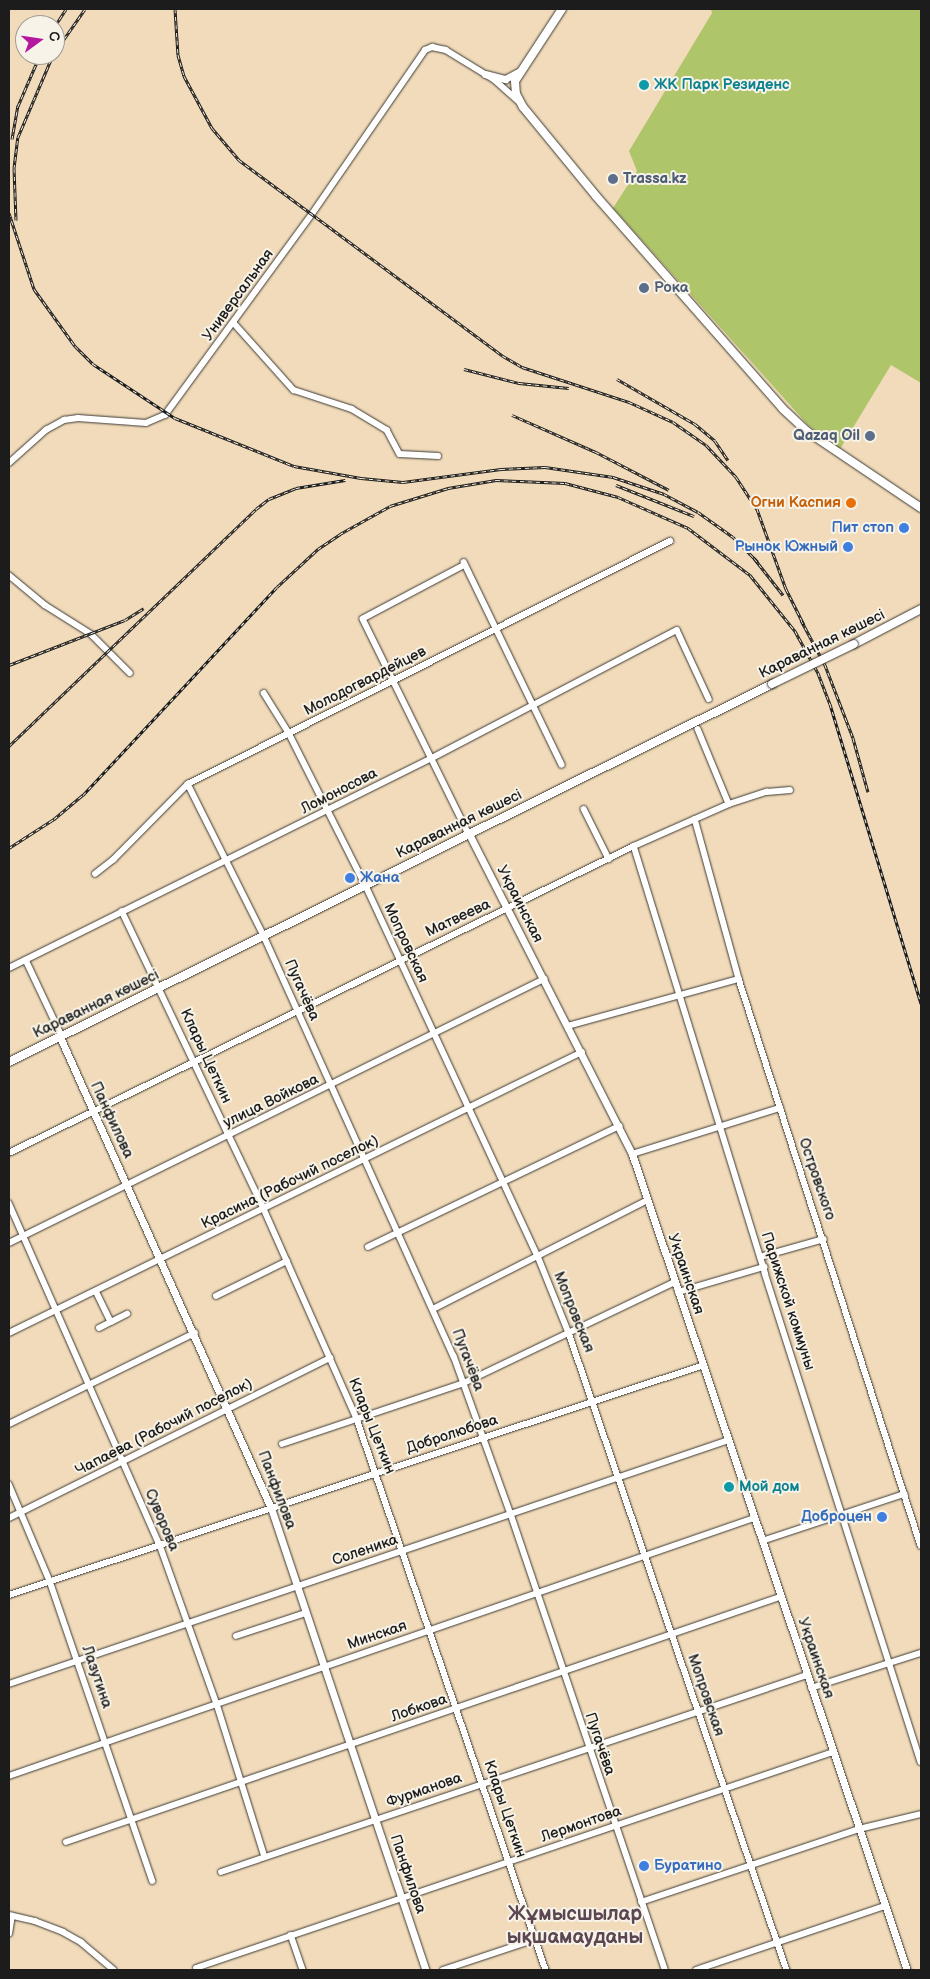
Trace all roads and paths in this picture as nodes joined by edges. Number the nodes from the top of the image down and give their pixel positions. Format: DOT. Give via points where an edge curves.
graph roads {
  1 [pos="562,9"];
  2 [pos="521,71"];
  3 [pos="485,74"];
  4 [pos="523,107"];
  5 [pos="234,323"];
  6 [pos="438,456"];
  7 [pos="9,463"];
  8 [pos="921,508"];
  9 [pos="670,541"];
  10 [pos="9,575"];
  11 [pos="921,609"];
  12 [pos="496,629"];
  13 [pos="130,673"];
  14 [pos="393,680"];
  15 [pos="264,693"];
  16 [pos="709,699"];
  17 [pos="534,707"];
  18 [pos="698,729"];
  19 [pos="290,733"];
  20 [pos="432,758"];
  21 [pos="562,765"];
  22 [pos="188,784"];
  23 [pos="790,790"];
  24 [pos="729,804"];
  25 [pos="584,809"];
  26 [pos="329,810"];
  27 [pos="694,819"];
  28 [pos="469,834"];
  29 [pos="634,846"];
  30 [pos="609,858"];
  31 [pos="226,861"];
  32 [pos="95,874"];
  33 [pos="366,886"];
  34 [pos="508,909"];
  35 [pos="122,912"];
  36 [pos="264,936"];
  37 [pos="26,960"];
  38 [pos="400,960"];
  39 [pos="9,968"];
  40 [pos="544,979"];
  41 [pos="739,979"];
  42 [pos="160,988"];
  43 [pos="681,995"];
  44 [pos="298,1010"];
  45 [pos="568,1026"];
  46 [pos="434,1035"];
  47 [pos="61,1037"];
  48 [pos="582,1052"];
  49 [pos="194,1061"];
  50 [pos="9,1062"];
  51 [pos="332,1085"];
  52 [pos="468,1108"];
  53 [pos="780,1108"];
  54 [pos="93,1111"];
  55 [pos="619,1126"];
  56 [pos="722,1126"];
  57 [pos="229,1135"];
  58 [pos="9,1153"];
  59 [pos="632,1154"];
  60 [pos="365,1159"];
  61 [pos="502,1182"];
  62 [pos="127,1185"];
  63 [pos="646,1201"];
  64 [pos="9,1203"];
  65 [pos="264,1209"];
  66 [pos="399,1233"];
  67 [pos="23,1236"];
  68 [pos="824,1239"];
  69 [pos="9,1243"];
  70 [pos="368,1248"];
  71 [pos="538,1256"];
  72 [pos="760,1257"];
  73 [pos="162,1259"];
  74 [pos="288,1261"];
  75 [pos="764,1267"];
  76 [pos="675,1282"];
  77 [pos="96,1291"];
  78 [pos="678,1292"];
  79 [pos="216,1296"];
  80 [pos="433,1309"];
  81 [pos="56,1310"];
  82 [pos="127,1314"];
  83 [pos="112,1322"];
  84 [pos="99,1328"];
  85 [pos="9,1333"];
  86 [pos="195,1333"];
  87 [pos="569,1333"];
  88 [pos="330,1358"];
  89 [pos="704,1366"];
  90 [pos="464,1383"];
  91 [pos="90,1385"];
  92 [pos="594,1400"];
  93 [pos="228,1408"];
  94 [pos="357,1419"];
  95 [pos="9,1424"];
  96 [pos="483,1437"];
  97 [pos="729,1440"];
  98 [pos="282,1444"];
  99 [pos="123,1461"];
  100 [pos="378,1472"];
  101 [pos="618,1480"];
  102 [pos="9,1484"];
  103 [pos="904,1494"];
  104 [pos="271,1508"];
  105 [pos="22,1512"];
  106 [pos="511,1514"];
  107 [pos="844,1514"];
  108 [pos="9,1518"];
  109 [pos="754,1518"];
  110 [pos="762,1541"];
  111 [pos="160,1545"];
  112 [pos="921,1546"];
  113 [pos="404,1550"];
  114 [pos="646,1555"];
  115 [pos="50,1581"];
  116 [pos="297,1586"];
  117 [pos="537,1593"];
  118 [pos="9,1595"];
  119 [pos="780,1597"];
  120 [pos="306,1613"];
  121 [pos="188,1623"];
  122 [pos="431,1630"];
  123 [pos="671,1634"];
  124 [pos="236,1636"];
  125 [pos="921,1653"];
  126 [pos="78,1660"];
  127 [pos="890,1663"];
  128 [pos="324,1667"];
  129 [pos="563,1671"];
  130 [pos="807,1675"];
  131 [pos="9,1684"];
  132 [pos="811,1688"];
  133 [pos="217,1704"];
  134 [pos="457,1708"];
  135 [pos="698,1711"];
  136 [pos="106,1742"];
  137 [pos="350,1744"];
  138 [pos="588,1748"];
  139 [pos="833,1752"];
  140 [pos="921,1762"];
  141 [pos="9,1776"];
  142 [pos="242,1782"];
  143 [pos="483,1784"];
  144 [pos="725,1789"];
  145 [pos="921,1814"];
  146 [pos="132,1819"];
  147 [pos="375,1820"];
  148 [pos="615,1826"];
  149 [pos="859,1829"];
  150 [pos="66,1842"];
  151 [pos="265,1857"];
  152 [pos="509,1862"];
  153 [pos="751,1865"];
  154 [pos="221,1872"];
  155 [pos="153,1881"];
  156 [pos="401,1898"];
  157 [pos="641,1902"];
  158 [pos="885,1906"];
  159 [pos="11,1915"];
  160 [pos="9,1934"];
  161 [pos="291,1935"];
  162 [pos="536,1939"];
  163 [pos="777,1943"];
  164 [pos="196,1968"];
  165 [pos="114,1970"];
  166 [pos="303,1970"];
  167 [pos="426,1970"];
  168 [pos="443,1970"];
  169 [pos="546,1970"];
  170 [pos="665,1970"];
  171 [pos="696,1970"];
  172 [pos="787,1970"];
  173 [pos="907,1970"];
  1 -- 2 [label="main road"];
  2 -- 3 [label="street" via="505,79"];
  2 -- 4 [label="main road" via="514,88"];
  3 -- 4 [label="street"];
  3 -- 5 [label="street, Универсальная" via="446,50 429,47 418,56"];
  4 -- 8 [label="main road" via="596,196 783,409 808,432"];
  5 -- 6 [label="street" via="294,390 346,406 387,430 400,454"];
  5 -- 7 [label="street, Универсальная" via="160,419 146,423 78,418 64,420 46,430"];
  9 -- 12 [label="street, Молодогвардейцев"];
  10 -- 13 [label="street" via="45,605 91,634"];
  11 -- 28 [label="main road, Караванная көшесі, bridge"];
  12 -- 14 [label="street, Молодогвардейцев"];
  12 -- 14 [label="street, Украинская" via="464,564 363,619"];
  12 -- 17 [label="street"];
  14 -- 19 [label="street, Молодогвардейцев"];
  14 -- 20 [label="street, Украинская"];
  15 -- 19 [label="street, Мопровская"];
  16 -- 17 [label="street, Ломоносова" via="677,630"];
  17 -- 20 [label="street, Ломоносова"];
  17 -- 21 [label="street"];
  18 -- 24 [label="street"];
  19 -- 22 [label="street, Молодогвардейцев"];
  19 -- 26 [label="street, Мопровская"];
  20 -- 26 [label="street, Ломоносова"];
  20 -- 28 [label="street, Украинская"];
  22 -- 31 [label="street, Пугачёва"];
  22 -- 32 [label="street, Молодогвардейцев"];
  23 -- 24 [label="street, Матвеева" via="767,792"];
  24 -- 27 [label="street, Матвеева"];
  25 -- 30 [label="street"];
  26 -- 31 [label="street, Ломоносова"];
  26 -- 33 [label="street, Мопровская"];
  27 -- 29 [label="street, Матвеева"];
  27 -- 41 [label="street, Островского"];
  28 -- 33 [label="main road, Караванная көшесі"];
  28 -- 34 [label="street, Украинская"];
  29 -- 30 [label="street, Матвеева"];
  29 -- 43 [label="street, Парижской коммуны"];
  30 -- 34 [label="street, Матвеева"];
  31 -- 35 [label="street, Ломоносова"];
  31 -- 36 [label="street, Пугачёва"];
  33 -- 36 [label="main road, Караванная көшесі"];
  33 -- 38 [label="street, Мопровская"];
  34 -- 38 [label="street, Матвеева"];
  34 -- 40 [label="street, Украинская"];
  35 -- 37 [label="street, Ломоносова"];
  35 -- 42 [label="street, Клары Цеткин"];
  36 -- 42 [label="main road, Караванная көшесі"];
  36 -- 44 [label="street, Пугачёва"];
  37 -- 39 [label="street, Ломоносова"];
  37 -- 47 [label="street, Панфилова"];
  38 -- 44 [label="street, Матвеева"];
  38 -- 46 [label="street, Мопровская"];
  40 -- 45 [label="street, Украинская"];
  40 -- 46 [label="street, улица Войкова"];
  41 -- 43 [label="street"];
  41 -- 53 [label="street, Островского"];
  42 -- 47 [label="main road, Караванная көшесі"];
  42 -- 49 [label="street, Клары Цеткин"];
  43 -- 45 [label="street"];
  43 -- 56 [label="street, Парижской коммуны"];
  44 -- 49 [label="street, Матвеева"];
  44 -- 51 [label="street, Пугачёва"];
  45 -- 48 [label="street, Украинская"];
  46 -- 51 [label="street, улица Войкова"];
  46 -- 52 [label="street, Мопровская"];
  47 -- 50 [label="main road, Караванная көшесі"];
  47 -- 54 [label="street, Панфилова"];
  48 -- 52 [label="street, Красина (Рабочий поселок)"];
  48 -- 55 [label="street, Украинская"];
  49 -- 54 [label="street, Матвеева"];
  49 -- 57 [label="street, Клары Цеткин"];
  51 -- 57 [label="street, улица Войкова"];
  51 -- 60 [label="street, Пугачёва"];
  52 -- 60 [label="street, Красина (Рабочий поселок)"];
  52 -- 61 [label="street, Мопровская"];
  53 -- 56 [label="street"];
  53 -- 68 [label="street, Островского"];
  54 -- 58 [label="street, Матвеева"];
  54 -- 62 [label="street, Панфилова"];
  55 -- 59 [label="street, Украинская"];
  55 -- 61 [label="street"];
  56 -- 59 [label="street"];
  56 -- 72 [label="street, Парижской коммуны"];
  57 -- 62 [label="street, улица Войкова"];
  57 -- 65 [label="street, Клары Цеткин"];
  59 -- 63 [label="street, Украинская"];
  60 -- 65 [label="street, Красина (Рабочий поселок)"];
  60 -- 66 [label="street, Пугачёва"];
  61 -- 66 [label="street"];
  61 -- 71 [label="street, Мопровская"];
  62 -- 67 [label="street, улица Войкова"];
  62 -- 73 [label="street, Панфилова"];
  63 -- 71 [label="street"];
  63 -- 76 [label="street, Украинская"];
  64 -- 67 [label="street, Суворова"];
  65 -- 73 [label="street, Красина (Рабочий поселок)"];
  65 -- 74 [label="street, Клары Цеткин"];
  66 -- 70 [label="street"];
  66 -- 80 [label="street, Пугачёва"];
  67 -- 69 [label="street, улица Войкова"];
  67 -- 81 [label="street, Суворова"];
  68 -- 72 [label="street"];
  68 -- 103 [label="street, Островского"];
  71 -- 80 [label="street"];
  71 -- 87 [label="street, Мопровская"];
  72 -- 75 [label="street, Парижской коммуны"];
  73 -- 77 [label="street, Красина (Рабочий поселок)"];
  73 -- 86 [label="street, Панфилова"];
  74 -- 79 [label="street"];
  74 -- 88 [label="street, Клары Цеткин"];
  75 -- 78 [label="street"];
  75 -- 107 [label="street, Парижской коммуны"];
  76 -- 78 [label="street, Украинская"];
  76 -- 87 [label="street"];
  77 -- 81 [label="street, Красина (Рабочий поселок)"];
  77 -- 83 [label="street"];
  78 -- 89 [label="street, Украинская"];
  80 -- 90 [label="street, Пугачёва"];
  81 -- 85 [label="street, Красина (Рабочий поселок)"];
  81 -- 91 [label="street, Суворова"];
  82 -- 83 [label="street"];
  83 -- 84 [label="street"];
  86 -- 91 [label="street"];
  86 -- 93 [label="street, Панфилова"];
  87 -- 90 [label="street"];
  87 -- 92 [label="street, Мопровская"];
  88 -- 93 [label="street, Чапаева (Рабочий поселок)"];
  88 -- 94 [label="street, Клары Цеткин"];
  89 -- 92 [label="street, Добролюбова"];
  89 -- 97 [label="street, Украинская"];
  90 -- 94 [label="street"];
  90 -- 96 [label="street, Пугачёва"];
  91 -- 95 [label="street"];
  91 -- 99 [label="street, Суворова"];
  92 -- 96 [label="street, Добролюбова"];
  92 -- 101 [label="street, Мопровская"];
  93 -- 99 [label="street, Чапаева (Рабочий поселок)"];
  93 -- 104 [label="street, Панфилова"];
  94 -- 98 [label="street"];
  94 -- 100 [label="street, Клары Цеткин"];
  96 -- 100 [label="street, Добролюбова"];
  96 -- 106 [label="street, Пугачёва"];
  97 -- 101 [label="street, Соленика"];
  97 -- 109 [label="street, Украинская"];
  99 -- 105 [label="street, Чапаева (Рабочий поселок)"];
  99 -- 111 [label="street, Суворова"];
  100 -- 104 [label="street, Добролюбова"];
  100 -- 113 [label="street, Клары Цеткин"];
  101 -- 106 [label="street, Соленика"];
  101 -- 114 [label="street, Мопровская"];
  102 -- 105 [label="street, Лазутина"];
  103 -- 107 [label="street"];
  103 -- 112 [label="street, Островского"];
  104 -- 111 [label="street, Добролюбова"];
  104 -- 116 [label="street, Панфилова"];
  105 -- 108 [label="street, Чапаева (Рабочий поселок)"];
  105 -- 115 [label="street, Лазутина"];
  106 -- 113 [label="street, Соленика"];
  106 -- 117 [label="street, Пугачёва"];
  107 -- 110 [label="street"];
  107 -- 127 [label="street, Парижской коммуны"];
  109 -- 110 [label="street, Украинская"];
  109 -- 114 [label="street, Минская"];
  110 -- 119 [label="street, Украинская"];
  111 -- 115 [label="street, Добролюбова"];
  111 -- 121 [label="street, Суворова"];
  113 -- 116 [label="street, Соленика"];
  113 -- 122 [label="street, Клары Цеткин"];
  114 -- 117 [label="street, Минская"];
  114 -- 123 [label="street, Мопровская"];
  115 -- 118 [label="street, Добролюбова"];
  115 -- 126 [label="street, Лазутина"];
  116 -- 120 [label="street, Панфилова"];
  116 -- 121 [label="street, Соленика"];
  117 -- 122 [label="street, Минская"];
  117 -- 129 [label="street, Пугачёва"];
  119 -- 123 [label="street, Лобкова"];
  119 -- 130 [label="street, Украинская"];
  120 -- 124 [label="street"];
  120 -- 128 [label="street, Панфилова"];
  121 -- 126 [label="street, Соленика"];
  121 -- 133 [label="street, Суворова"];
  122 -- 128 [label="street, Минская"];
  122 -- 134 [label="street, Клары Цеткин"];
  123 -- 129 [label="street, Лобкова"];
  123 -- 135 [label="street, Мопровская"];
  125 -- 127 [label="street"];
  126 -- 131 [label="street, Соленика"];
  126 -- 136 [label="street, Лазутина"];
  127 -- 132 [label="street"];
  127 -- 140 [label="street, Парижской коммуны"];
  128 -- 133 [label="street, Минская"];
  128 -- 137 [label="street, Панфилова"];
  129 -- 134 [label="street, Лобкова"];
  129 -- 138 [label="street, Пугачёва"];
  130 -- 132 [label="street, Украинская"];
  130 -- 135 [label="street, Фурманова"];
  132 -- 139 [label="street, Украинская"];
  133 -- 136 [label="street, Минская"];
  133 -- 142 [label="street, Суворова"];
  134 -- 137 [label="street, Лобкова"];
  134 -- 143 [label="street, Клары Цеткин"];
  135 -- 138 [label="street, Фурманова"];
  135 -- 144 [label="street, Мопровская"];
  136 -- 141 [label="street, Минская"];
  136 -- 146 [label="street, Лазутина"];
  137 -- 142 [label="street, Лобкова"];
  137 -- 147 [label="street, Панфилова"];
  138 -- 143 [label="street, Фурманова"];
  138 -- 148 [label="street, Пугачёва"];
  139 -- 144 [label="street, Лермонтова"];
  139 -- 149 [label="street, Украинская"];
  142 -- 146 [label="street, Лобкова"];
  142 -- 151 [label="street, Суворова"];
  143 -- 147 [label="street, Фурманова"];
  143 -- 152 [label="street, Клары Цеткин"];
  144 -- 148 [label="street, Лермонтова"];
  144 -- 153 [label="street, Мопровская"];
  145 -- 149 [label="street"];
  146 -- 150 [label="street, Лобкова"];
  146 -- 155 [label="street, Лазутина"];
  147 -- 151 [label="street, Фурманова"];
  147 -- 156 [label="street, Панфилова"];
  148 -- 152 [label="street, Лермонтова"];
  148 -- 157 [label="street, Пугачёва"];
  149 -- 153 [label="street"];
  149 -- 158 [label="street, Украинская"];
  151 -- 154 [label="street, Фурманова"];
  152 -- 156 [label="street, Лермонтова"];
  152 -- 162 [label="street, Клары Цеткин"];
  153 -- 157 [label="street"];
  153 -- 163 [label="street, Мопровская"];
  156 -- 161 [label="street, Лермонтова"];
  156 -- 167 [label="street, Панфилова"];
  157 -- 170 [label="street, Пугачёва"];
  158 -- 163 [label="street"];
  158 -- 173 [label="street, Украинская"];
  159 -- 160 [label="street"];
  159 -- 165 [label="street" via="63,1932 81,1942"];
  161 -- 164 [label="street, Лермонтова"];
  161 -- 166 [label="street"];
  162 -- 168 [label="street"];
  162 -- 169 [label="street, Клары Цеткин"];
  163 -- 171 [label="street"];
  163 -- 172 [label="street, Мопровская"];
}
